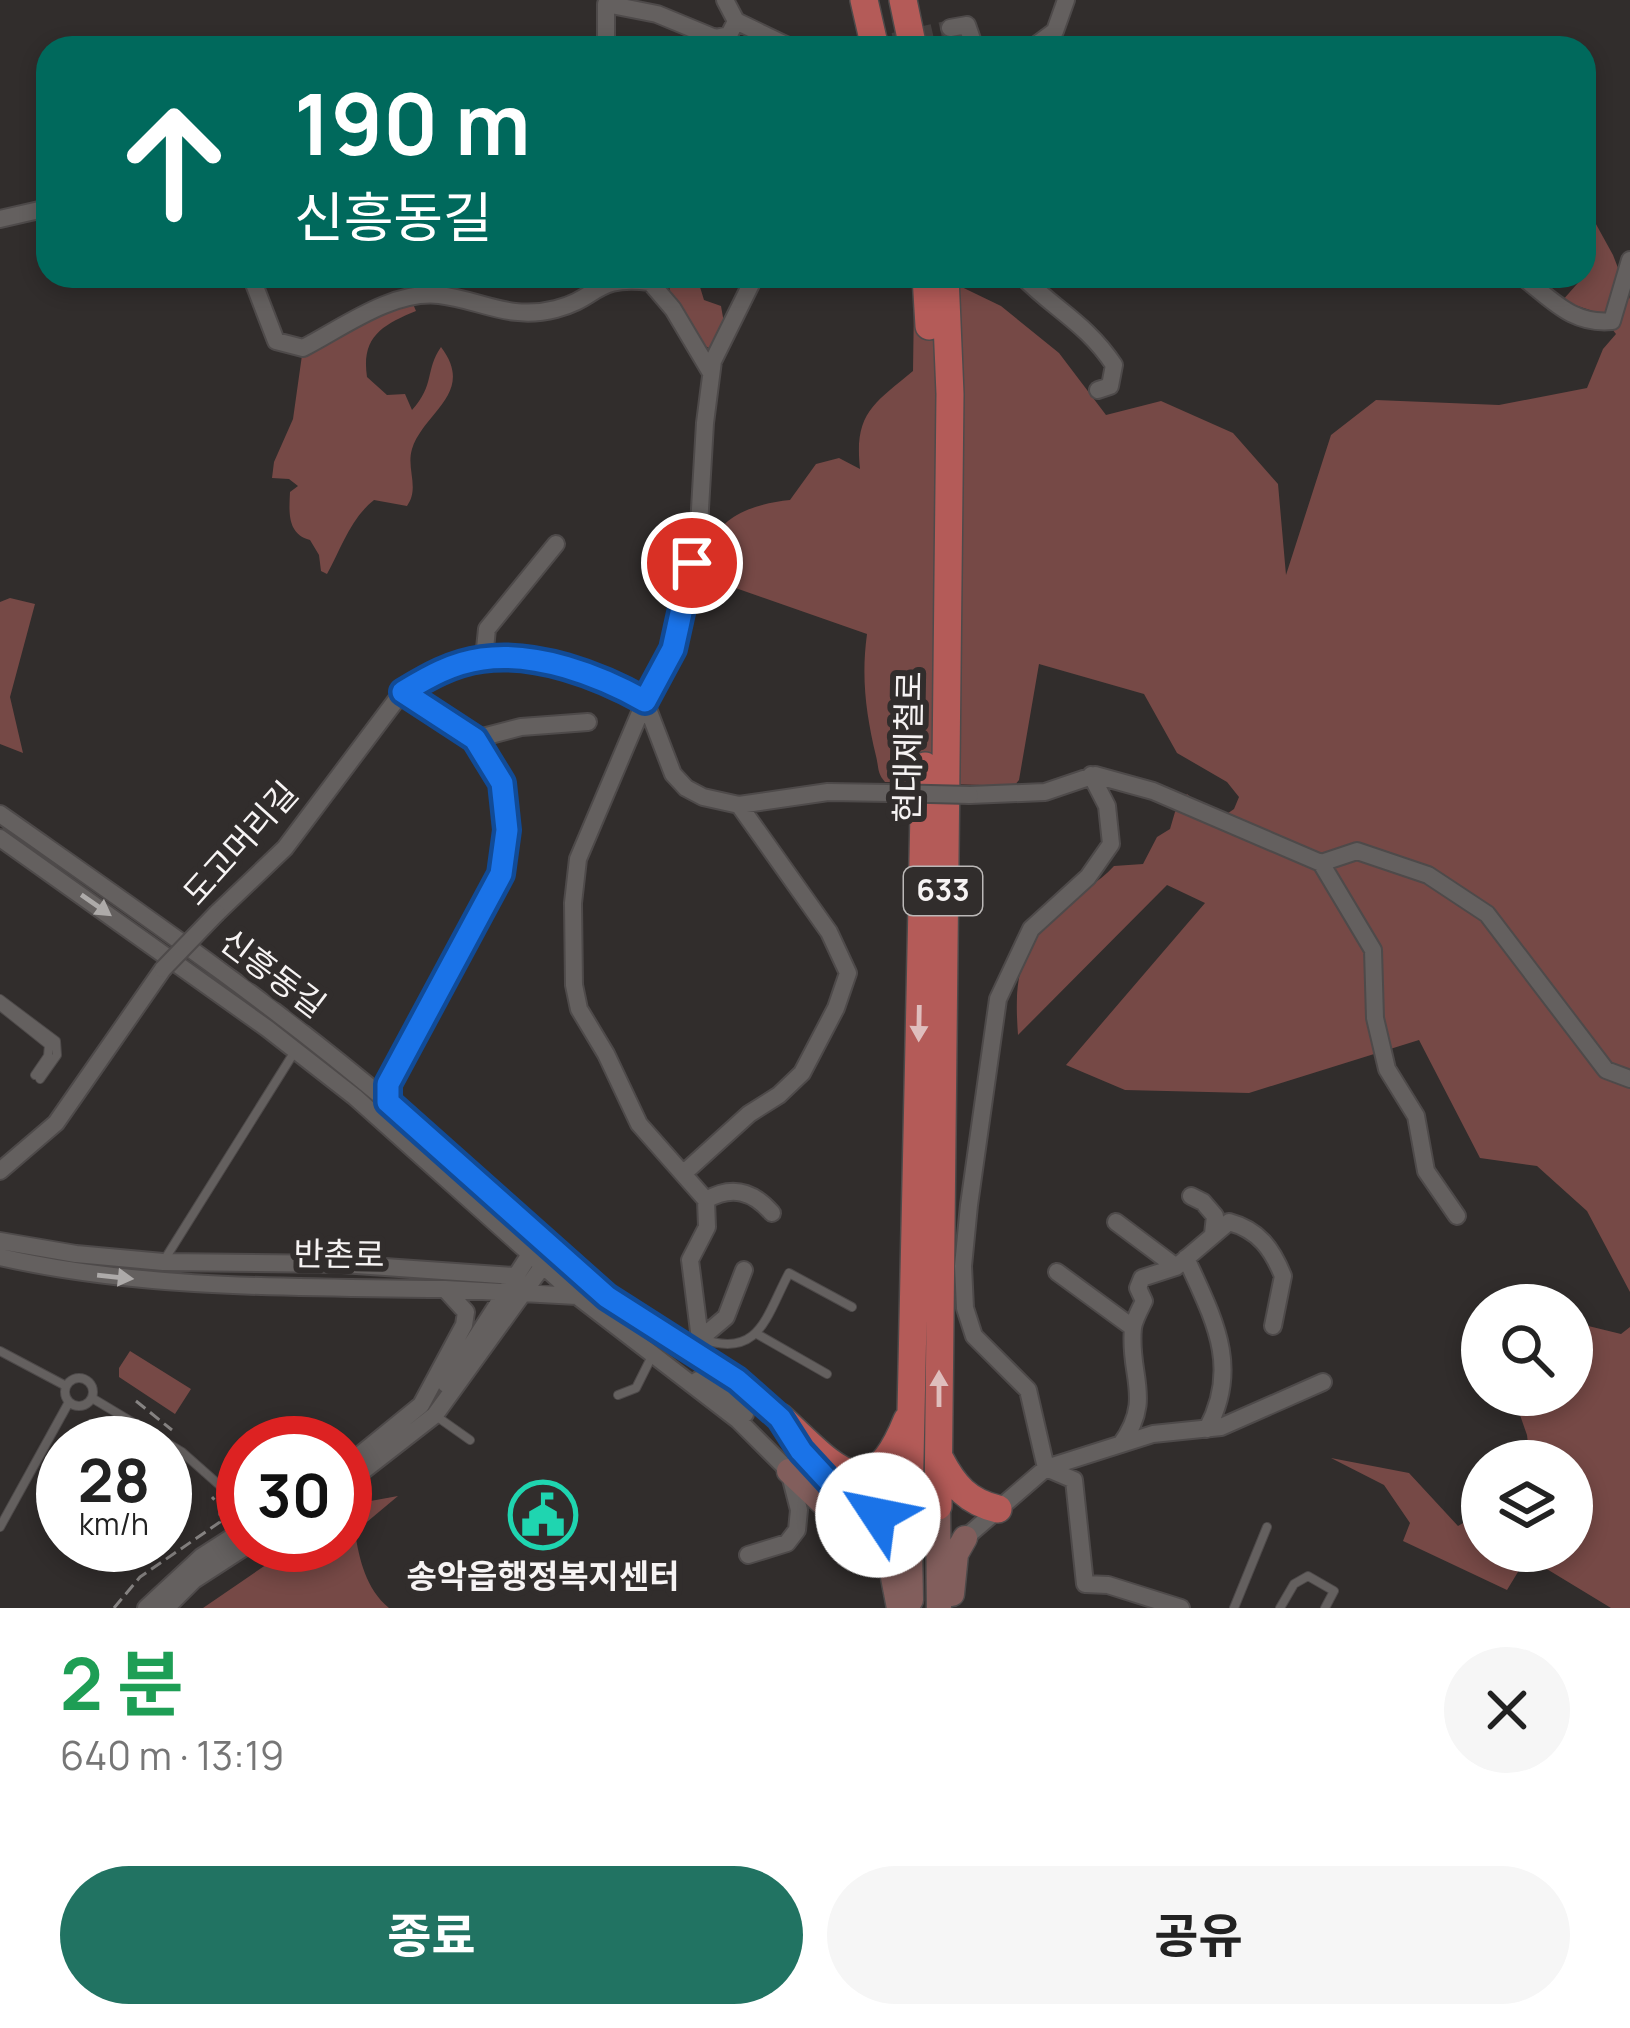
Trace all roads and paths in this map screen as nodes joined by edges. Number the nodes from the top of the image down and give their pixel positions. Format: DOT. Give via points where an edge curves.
graph roads {
  1 [pos="725,0"];
  2 [pos="864,0"];
  3 [pos="882,0"];
  4 [pos="903,0"];
  5 [pos="920,0"];
  6 [pos="1066,0"];
  7 [pos="736,21"];
  8 [pos="950,28"];
  9 [pos="607,36"];
  10 [pos="710,36"];
  11 [pos="724,36"];
  12 [pos="767,36"];
  13 [pos="872,36"];
  14 [pos="890,36"];
  15 [pos="910,36"];
  16 [pos="925,36"];
  17 [pos="971,36"];
  18 [pos="1048,36"];
  19 [pos="36,211"];
  20 [pos="0,219"];
  21 [pos="1630,260"];
  22 [pos="256,288"];
  23 [pos="596,288"];
  24 [pos="655,288"];
  25 [pos="748,288"];
  26 [pos="931,288"];
  27 [pos="933,288"];
  28 [pos="1035,288"];
  29 [pos="1534,288"];
  30 [pos="711,374"];
  31 [pos="1098,390"];
  32 [pos="556,544"];
  33 [pos="484,658"];
  34 [pos="403,692"];
  35 [pos="645,701"];
  36 [pos="588,722"];
  37 [pos="475,739"];
  38 [pos="1091,775"];
  39 [pos="739,805"];
  40 [pos="0,814"];
  41 [pos="0,838"];
  42 [pos="1321,863"];
  43 [pos="0,1002"];
  44 [pos="300,1042"];
  45 [pos="38,1077"];
  46 [pos="1630,1078"];
  47 [pos="388,1102"];
  48 [pos="0,1171"];
  49 [pos="684,1173"];
  50 [pos="1192,1196"];
  51 [pos="706,1200"];
  52 [pos="772,1213"];
  53 [pos="1457,1216"];
  54 [pos="1116,1222"];
  55 [pos="1213,1234"];
  56 [pos="0,1240"];
  57 [pos="539,1248"];
  58 [pos="0,1257"];
  59 [pos="163,1262"];
  60 [pos="1181,1263"];
  61 [pos="744,1270"];
  62 [pos="1057,1272"];
  63 [pos="514,1286"];
  64 [pos="445,1289"];
  65 [pos="577,1296"];
  66 [pos="852,1307"];
  67 [pos="1273,1326"];
  68 [pos="1132,1327"];
  69 [pos="757,1334"];
  70 [pos="700,1339"];
  71 [pos="0,1351"];
  72 [pos="652,1356"];
  73 [pos="670,1367"];
  74 [pos="826,1374"];
  75 [pos="1323,1382"];
  76 [pos="66,1386"];
  77 [pos="618,1396"];
  78 [pos="92,1398"];
  79 [pos="69,1402"];
  80 [pos="428,1410"];
  81 [pos="911,1410"];
  82 [pos="780,1418"];
  83 [pos="1207,1429"];
  84 [pos="470,1440"];
  85 [pos="1121,1444"];
  86 [pos="372,1448"];
  87 [pos="938,1455"];
  88 [pos="372,1461"];
  89 [pos="1046,1468"];
  90 [pos="789,1471"];
  91 [pos="216,1482"];
  92 [pos="212,1497"];
  93 [pos="998,1509"];
  94 [pos="924,1522"];
  95 [pos="0,1527"];
  96 [pos="1267,1527"];
  97 [pos="965,1538"];
  98 [pos="216,1547"];
  99 [pos="748,1556"];
  100 [pos="216,1566"];
  101 [pos="114,1608"];
  102 [pos="146,1608"];
  103 [pos="166,1608"];
  104 [pos="899,1608"];
  105 [pos="911,1608"];
  106 [pos="939,1608"];
  107 [pos="951,1608"];
  108 [pos="1181,1608"];
  109 [pos="1234,1608"];
  110 [pos="1280,1608"];
  111 [pos="1325,1608"];
  1 -- 7 [label="street"];
  2 -- 13 [label="highway"];
  3 -- 14 [label="highway"];
  4 -- 15 [label="highway"];
  5 -- 16 [label="highway"];
  6 -- 18 [label="street"];
  7 -- 11 [label="street"];
  7 -- 12 [label="street"];
  8 -- 17 [label="street" via="967,25"];
  9 -- 10 [label="street" via="606,4"];
  19 -- 20 [label="street"];
  21 -- 29 [label="street" via="1612,321 1579,318"];
  22 -- 23 [label="street" via="276,341 303,348 424,295 524,313 559,309"];
  24 -- 30 [label="street"];
  25 -- 30 [label="street"];
  26 -- 81 [label="highway, 현대제철로 / 633, one-way"];
  87 -- 27 [label="highway, 현대제철로 / 633, one-way" via="950,394"];
  28 -- 31 [label="street" via="1107,353 1115,375"];
  30 -- 35 [label="street" via="685,601 673,649"];
  32 -- 33 [label="street" via="487,629"];
  33 -- 34 [label="street, 도고머리길"];
  33 -- 35 [label="street, 도고머리길" via="609,681"];
  34 -- 37 [label="street"];
  34 -- 48 [label="street, 도고머리길, bridge" via="285,848 163,969 56,1123"];
  35 -- 39 [label="street" via="673,774 686,788"];
  35 -- 49 [label="street" via="578,859 574,985 631,1110"];
  36 -- 37 [label="street"];
  37 -- 47 [label="street" via="502,783 501,874 388,1084"];
  38 -- 39 [label="street, bridge" via="1045,793 828,792"];
  38 -- 42 [label="street" via="1153,791"];
  38 -- 89 [label="street" via="1107,806 1112,844 1031,929 998,998 963,1266 974,1336 1028,1390"];
  39 -- 49 [label="street" via="829,932 848,973 802,1073"];
  40 -- 44 [label="street, 신흥동길" via="202,956"];
  41 -- 44 [label="street, one-way"];
  42 -- 46 [label="street" via="1358,851 1428,875 1487,914 1606,1070"];
  42 -- 53 [label="street" via="1373,950 1387,1069 1416,1116 1426,1171"];
  43 -- 45 [label="lane" via="56,1041 57,1055"];
  44 -- 47 [label="street, 신흥동길"];
  44 -- 57 [label="street"];
  44 -- 59 [label="lane"];
  47 -- 57 [label="street, 신흥동길"];
  49 -- 51 [label="street"];
  50 -- 55 [label="street" via="1215,1216"];
  51 -- 52 [label="street" via="742,1192"];
  51 -- 70 [label="street" via="706,1228 690,1260"];
  54 -- 60 [label="street"];
  55 -- 60 [label="street"];
  55 -- 67 [label="street" via="1229,1222 1244,1226 1275,1257 1283,1276"];
  56 -- 59 [label="street, 반촌로"];
  57 -- 63 [label="street"];
  57 -- 65 [label="street"];
  57 -- 82 [label="street" via="737,1380"];
  58 -- 64 [label="street, 반촌로, one-way" via="190,1285"];
  59 -- 63 [label="street, 반촌로" via="342,1264"];
  60 -- 68 [label="street" via="1142,1278 1144,1301"];
  60 -- 83 [label="street" via="1214,1321 1226,1378"];
  61 -- 70 [label="street" via="726,1317"];
  62 -- 68 [label="street"];
  63 -- 64 [label="street, 반촌로"];
  63 -- 65 [label="street, 반촌로"];
  63 -- 80 [label="street"];
  64 -- 80 [label="street" via="466,1312"];
  65 -- 72 [label="street"];
  66 -- 69 [label="lane" via="789,1273"];
  68 -- 85 [label="street" via="1140,1400"];
  69 -- 70 [label="lane" via="727,1348"];
  69 -- 74 [label="lane"];
  71 -- 76 [label="lane"];
  72 -- 73 [label="street"];
  72 -- 77 [label="lane" via="636,1388"];
  73 -- 90 [label="street"];
  73 -- 94 [label="street" via="721,1391 842,1507"];
  75 -- 83 [label="street"];
  76 -- 78 [label="lane" via="85,1379"];
  76 -- 79 [label="lane"];
  78 -- 79 [label="lane" via="82,1406"];
  78 -- 91 [label="lane"];
  79 -- 95 [label="lane"];
  80 -- 84 [label="lane"];
  80 -- 86 [label="street"];
  80 -- 88 [label="street"];
  81 -- 82 [label="highway" via="883,1461 859,1477 837,1469"];
  81 -- 94 [label="highway, 현대제철로 / 633"];
  82 -- 94 [label="street" via="837,1490 878,1515"];
  83 -- 85 [label="street"];
  85 -- 89 [label="street"];
  87 -- 93 [label="highway" via="961,1492"];
  87 -- 94 [label="highway, 현대제철로 / 633"];
  89 -- 93 [label="street"];
  89 -- 108 [label="street" via="1074,1480 1085,1584"];
  90 -- 99 [label="street" via="798,1492 797,1530 787,1544"];
  90 -- 104 [label="main road" via="891,1567"];
  92 -- 101 [label="path" via="220,1522 140,1577"];
  93 -- 97 [label="street"];
  94 -- 97 [label="street"];
  94 -- 105 [label="main road, 633"];
  94 -- 106 [label="main road, 633"];
  96 -- 109 [label="lane"];
  97 -- 107 [label="main road"];
  98 -- 102 [label="street"];
  100 -- 103 [label="street"];
  110 -- 111 [label="lane" via="1308,1576 1334,1591"];
}
